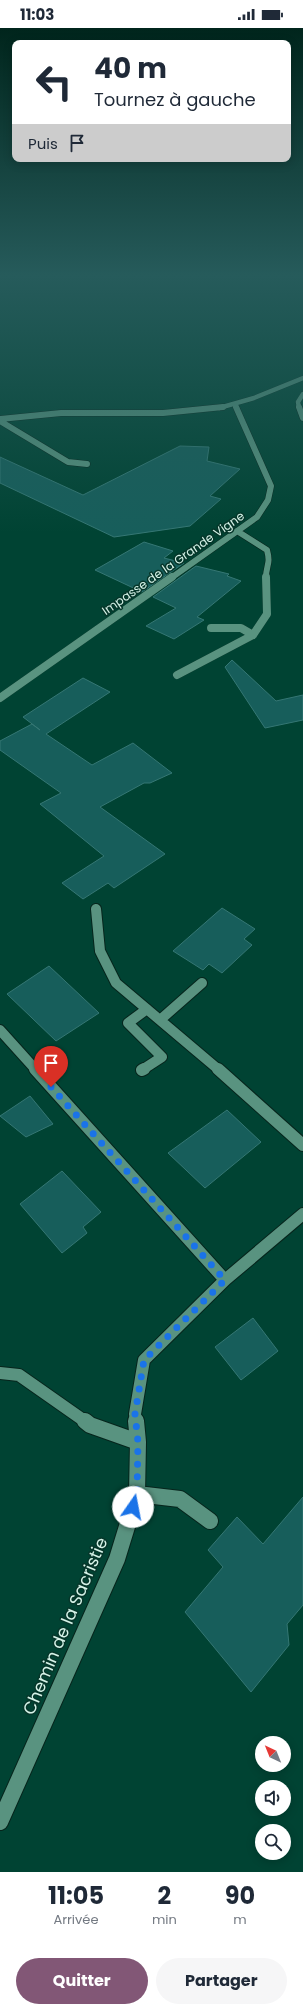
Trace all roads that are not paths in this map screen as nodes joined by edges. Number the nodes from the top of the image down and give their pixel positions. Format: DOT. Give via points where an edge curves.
graph roads {
  1 [pos="303,378"];
  2 [pos="303,394"];
  3 [pos="235,404"];
  4 [pos="303,418"];
  5 [pos="0,420"];
  6 [pos="87,464"];
  7 [pos="237,531"];
  8 [pos="211,628"];
  9 [pos="253,635"];
  10 [pos="177,675"];
  11 [pos="0,698"];
  12 [pos="96,910"];
  13 [pos="202,983"];
  14 [pos="147,1009"];
  15 [pos="160,1020"];
  16 [pos="0,1030"];
  17 [pos="142,1070"];
  18 [pos="303,1145"];
  19 [pos="303,1214"];
  20 [pos="225,1280"];
  21 [pos="0,1373"];
  22 [pos="138,1442"];
  23 [pos="137,1494"];
  24 [pos="210,1521"];
  25 [pos="0,1822"];
  1 -- 3 [label="street"];
  2 -- 4 [label="street" via="298,402"];
  3 -- 5 [label="street" via="191,412 61,413"];
  3 -- 7 [label="street, Impasse de la Grande Vigne" via="271,486 268,500 257,517"];
  5 -- 6 [label="street" via="68,462"];
  7 -- 9 [label="street" via="267,550 270,560 266,570 267,614"];
  7 -- 11 [label="street, Impasse de la Grande Vigne"];
  8 -- 9 [label="street" via="241,628"];
  9 -- 10 [label="street"];
  12 -- 14 [label="street" via="100,951 116,983"];
  13 -- 15 [label="street"];
  14 -- 15 [label="street"];
  14 -- 17 [label="street" via="128,1024 162,1057"];
  15 -- 18 [label="street"];
  16 -- 20 [label="street"];
  19 -- 20 [label="street, Chemin de la Sacristie"];
  20 -- 22 [label="street, Chemin de la Sacristie" via="144,1360 135,1414"];
  21 -- 22 [label="street" via="19,1375 90,1426"];
  22 -- 23 [label="street, Chemin de la Sacristie"];
  23 -- 24 [label="street" via="180,1498"];
  23 -- 25 [label="street, Chemin de la Sacristie" via="117,1559"];
}
